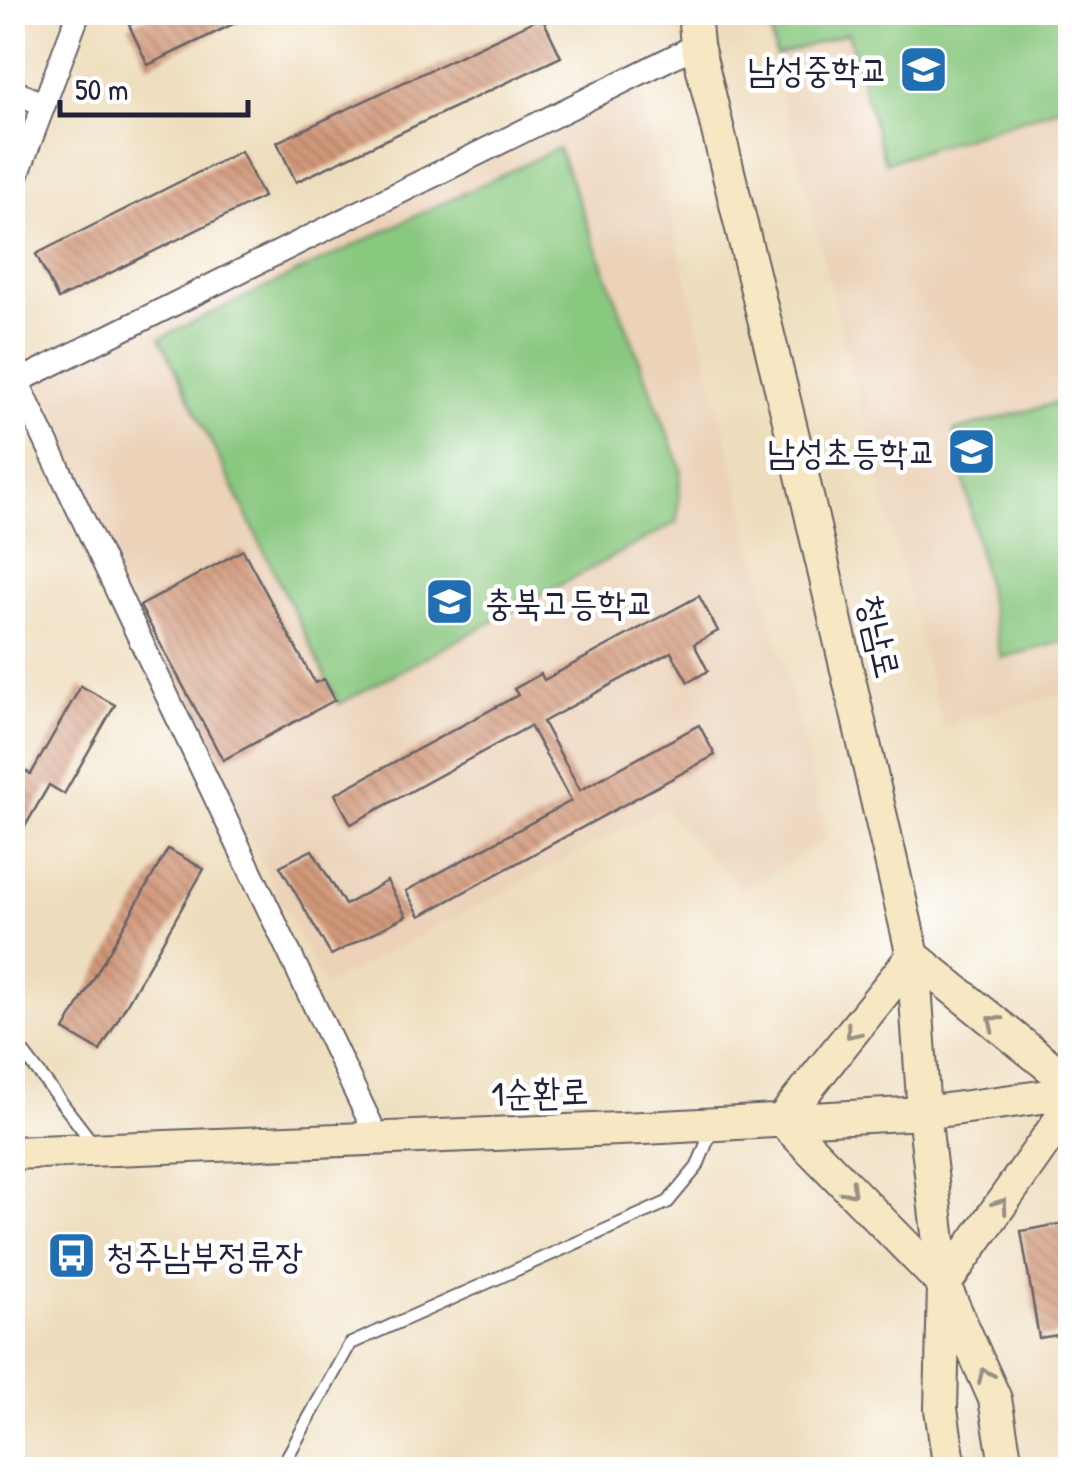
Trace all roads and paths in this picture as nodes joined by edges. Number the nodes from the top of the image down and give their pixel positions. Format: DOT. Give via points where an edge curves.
graph roads {
  1 [pos="79,12"];
  2 [pos="696,29"];
  3 [pos="12,90"];
  4 [pos="44,105"];
  5 [pos="12,189"];
  6 [pos="14,370"];
  7 [pos="913,956"];
  8 [pos="12,1038"];
  9 [pos="1070,1083"];
  10 [pos="1070,1093"];
  11 [pos="1070,1106"];
  12 [pos="924,1113"];
  13 [pos="782,1120"];
  14 [pos="714,1124"];
  15 [pos="378,1139"];
  16 [pos="98,1150"];
  17 [pos="12,1153"];
  18 [pos="944,1285"];
  19 [pos="280,1470"];
  20 [pos="950,1470"];
  21 [pos="1007,1470"];
  1 -- 4 [label="street"];
  2 -- 6 [label="street" via="27,377"];
  2 -- 7 [label="main road, 청남로"];
  3 -- 4 [label="street"];
  4 -- 5 [label="street"];
  6 -- 15 [label="street"];
  9 -- 7 [label="main road, one-way"];
  7 -- 12 [label="main road, 청남로"];
  7 -- 13 [label="main road, one-way"];
  8 -- 16 [label="lane"];
  10 -- 12 [label="main road, 1순환로"];
  18 -- 11 [label="main road, one-way"];
  12 -- 13 [label="main road, 1순환로"];
  12 -- 18 [label="main road, 청남로"];
  13 -- 14 [label="main road, 1순환로"];
  13 -- 18 [label="main road, one-way"];
  14 -- 15 [label="main road, 1순환로"];
  14 -- 19 [label="lane" via="697,1167 668,1202 350,1344"];
  15 -- 16 [label="main road, 1순환로"];
  16 -- 17 [label="main road, 1순환로"];
  18 -- 20 [label="main road, 청남로" via="941,1408"];
  21 -- 18 [label="main road, 청남로, one-way" via="995,1399"];
}
